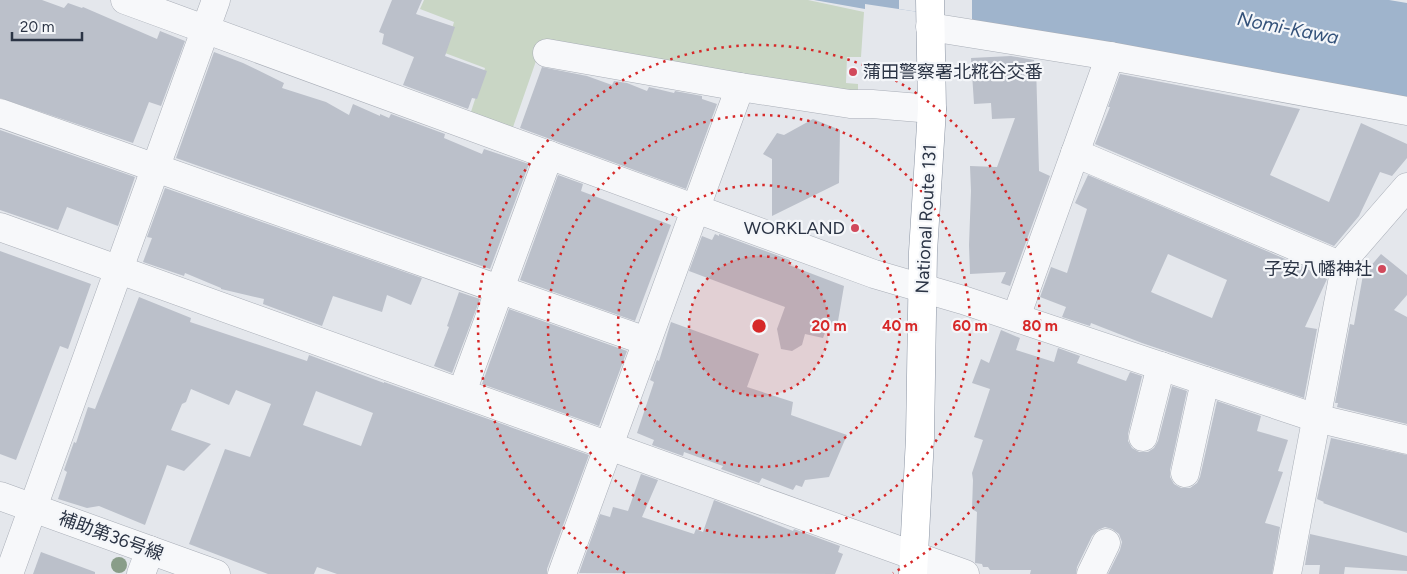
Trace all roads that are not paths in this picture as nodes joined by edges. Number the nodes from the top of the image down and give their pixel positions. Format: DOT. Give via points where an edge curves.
graph roads {
  1 [pos="125,0"];
  2 [pos="216,0"];
  3 [pos="930,13"];
  4 [pos="205,29"];
  5 [pos="547,53"];
  6 [pos="1110,56"];
  7 [pos="740,87"];
  8 [pos="932,109"];
  9 [pos="1407,111"];
  10 [pos="0,113"];
  11 [pos="1075,153"];
  12 [pos="549,155"];
  13 [pos="155,168"];
  14 [pos="1407,186"];
  15 [pos="696,208"];
  16 [pos="0,226"];
  17 [pos="1344,268"];
  18 [pos="118,269"];
  19 [pos="923,288"];
  20 [pos="500,290"];
  21 [pos="1016,318"];
  22 [pos="646,341"];
  23 [pos="1161,366"];
  24 [pos="1205,381"];
  25 [pos="462,392"];
  26 [pos="1316,418"];
  27 [pos="1143,436"];
  28 [pos="1407,440"];
  29 [pos="610,445"];
  30 [pos="1184,474"];
  31 [pos="0,496"];
  32 [pos="33,508"];
  33 [pos="1106,543"];
  34 [pos="145,562"];
  35 [pos="913,565"];
  36 [pos="9,574"];
  37 [pos="216,574"];
  38 [pos="562,574"];
  39 [pos="965,574"];
  40 [pos="1090,574"];
  41 [pos="1287,574"];
  1 -- 4 [label="street"];
  2 -- 4 [label="street"];
  3 -- 6 [label="street"];
  3 -- 8 [label="highway, National Route 131"];
  4 -- 12 [label="street"];
  4 -- 13 [label="street"];
  5 -- 7 [label="street"];
  6 -- 9 [label="street"];
  6 -- 11 [label="street"];
  7 -- 8 [label="street" via="850,104"];
  7 -- 15 [label="street"];
  8 -- 19 [label="highway, National Route 131"];
  10 -- 13 [label="street"];
  11 -- 17 [label="street"];
  11 -- 21 [label="street"];
  12 -- 15 [label="street"];
  12 -- 20 [label="street"];
  13 -- 18 [label="street"];
  13 -- 20 [label="street"];
  14 -- 17 [label="street" via="1347,256"];
  15 -- 19 [label="street" via="874,274"];
  15 -- 22 [label="street"];
  16 -- 18 [label="street"];
  17 -- 26 [label="street"];
  18 -- 25 [label="street"];
  18 -- 32 [label="street"];
  19 -- 21 [label="street"];
  19 -- 35 [label="highway, National Route 131"];
  20 -- 22 [label="street"];
  20 -- 25 [label="street"];
  21 -- 23 [label="street"];
  22 -- 29 [label="street"];
  23 -- 24 [label="street"];
  23 -- 27 [label="street"];
  24 -- 26 [label="street"];
  24 -- 30 [label="street"];
  25 -- 29 [label="street"];
  26 -- 28 [label="street"];
  26 -- 41 [label="street"];
  29 -- 35 [label="street"];
  29 -- 38 [label="street"];
  31 -- 32 [label="street, 補助第36号線"];
  32 -- 34 [label="street, 補助第36号線"];
  32 -- 36 [label="street"];
  33 -- 40 [label="street"];
  34 -- 37 [label="street, 補助第36号線"];
  35 -- 39 [label="street"];
}
